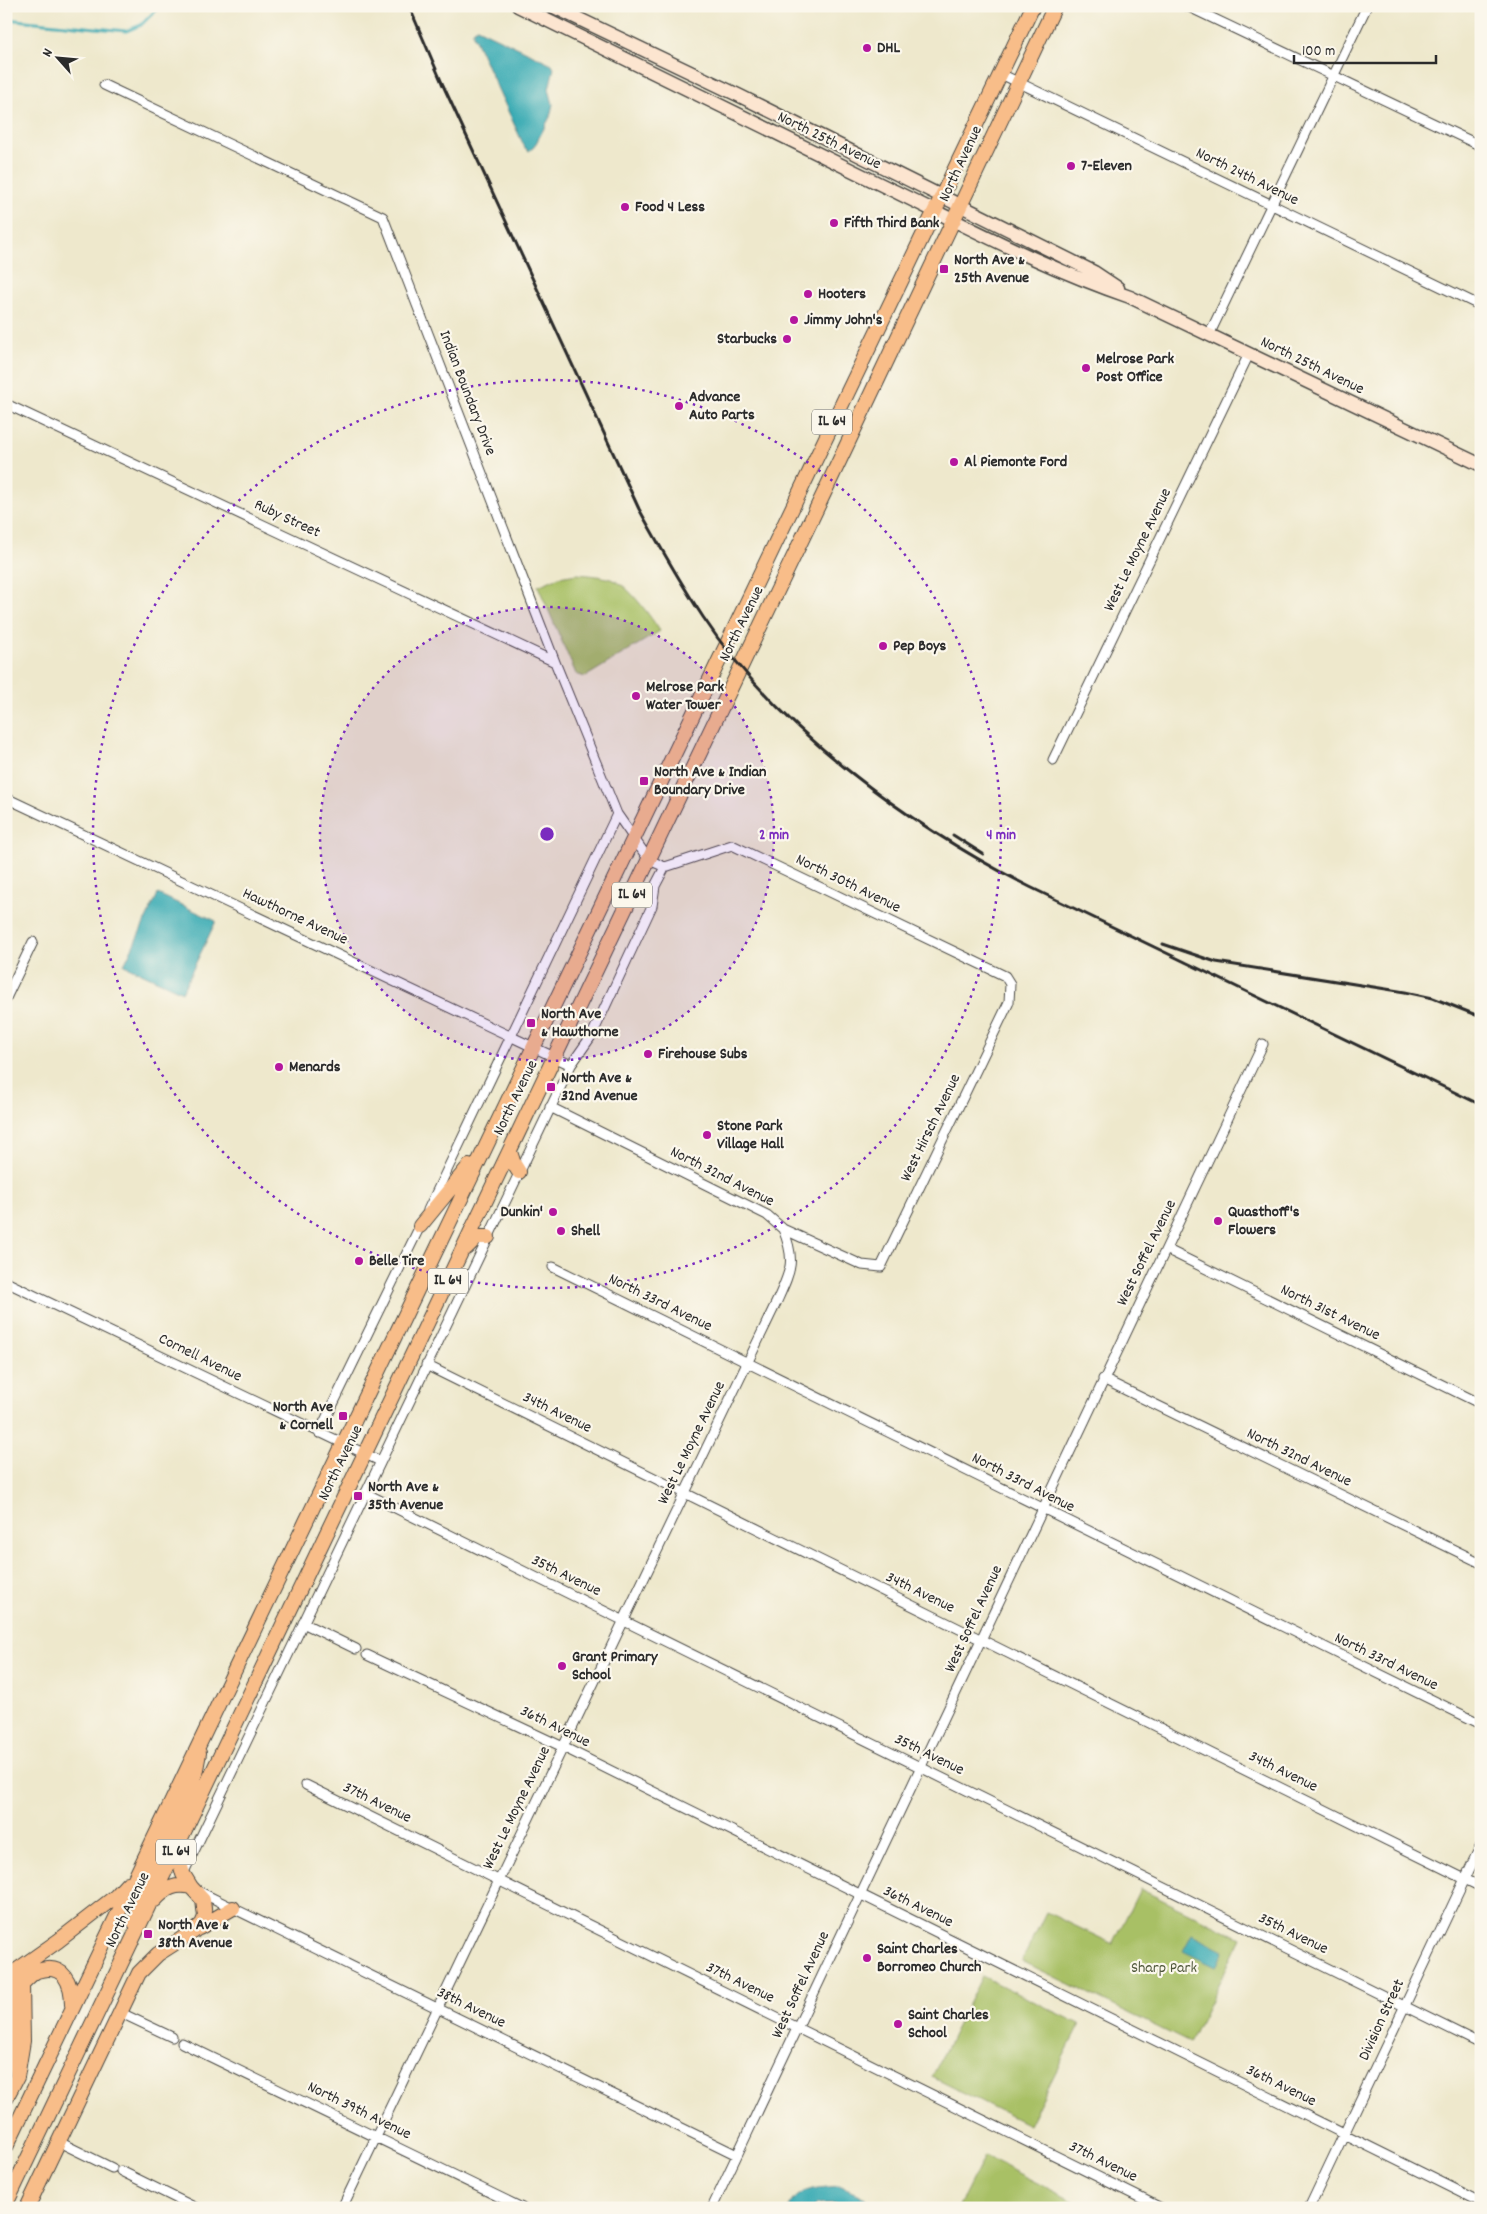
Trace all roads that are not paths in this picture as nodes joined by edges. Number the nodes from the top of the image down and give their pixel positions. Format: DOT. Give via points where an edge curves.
graph roads {
  1 [pos="518,6"];
  2 [pos="552,6"];
  3 [pos="1033,6"];
  4 [pos="1054,6"];
  5 [pos="1187,6"];
  6 [pos="1367,6"];
  7 [pos="1001,74"];
  8 [pos="1334,76"];
  9 [pos="1018,83"];
  10 [pos="104,85"];
  11 [pos="1481,146"];
  12 [pos="942,197"];
  13 [pos="1272,205"];
  14 [pos="960,206"];
  15 [pos="935,212"];
  16 [pos="953,220"];
  17 [pos="1130,296"];
  18 [pos="1481,306"];
  19 [pos="876,334"];
  20 [pos="1209,335"];
  21 [pos="896,343"];
  22 [pos="1249,354"];
  23 [pos="6,404"];
  24 [pos="839,409"];
  25 [pos="860,418"];
  26 [pos="1480,463"];
  27 [pos="555,662"];
  28 [pos="1053,760"];
  29 [pos="6,798"];
  30 [pos="617,814"];
  31 [pos="634,838"];
  32 [pos="649,860"];
  33 [pos="664,867"];
  34 [pos="33,942"];
  35 [pos="6,998"];
  36 [pos="1009,1002"];
  37 [pos="511,1035"];
  38 [pos="1263,1044"];
  39 [pos="533,1046"];
  40 [pos="555,1057"];
  41 [pos="570,1065"];
  42 [pos="550,1107"];
  43 [pos="490,1136"];
  44 [pos="510,1152"];
  45 [pos="519,1172"];
  46 [pos="420,1226"];
  47 [pos="783,1229"];
  48 [pos="492,1239"];
  49 [pos="1166,1249"];
  50 [pos="462,1252"];
  51 [pos="553,1267"];
  52 [pos="881,1267"];
  53 [pos="6,1282"];
  54 [pos="747,1363"];
  55 [pos="426,1365"];
  56 [pos="1104,1379"];
  57 [pos="1481,1404"];
  58 [pos="319,1432"];
  59 [pos="342,1443"];
  60 [pos="365,1454"];
  61 [pos="380,1461"];
  62 [pos="365,1493"];
  63 [pos="685,1493"];
  64 [pos="1042,1510"];
  65 [pos="1481,1563"];
  66 [pos="624,1621"];
  67 [pos="303,1623"];
  68 [pos="981,1640"];
  69 [pos="356,1649"];
  70 [pos="367,1655"];
  71 [pos="1481,1724"];
  72 [pos="199,1742"];
  73 [pos="563,1747"];
  74 [pos="921,1767"];
  75 [pos="306,1785"];
  76 [pos="180,1843"];
  77 [pos="1481,1845"];
  78 [pos="137,1873"];
  79 [pos="1465,1879"];
  80 [pos="499,1880"];
  81 [pos="184,1882"];
  82 [pos="1481,1887"];
  83 [pos="860,1896"];
  84 [pos="150,1906"];
  85 [pos="233,1908"];
  86 [pos="194,1931"];
  87 [pos="127,1953"];
  88 [pos="1405,2006"];
  89 [pos="72,2008"];
  90 [pos="438,2008"];
  91 [pos="119,2012"];
  92 [pos="797,2028"];
  93 [pos="172,2037"];
  94 [pos="182,2043"];
  95 [pos="1481,2044"];
  96 [pos="17,2077"];
  97 [pos="6,2098"];
  98 [pos="1344,2134"];
  99 [pos="377,2136"];
  100 [pos="59,2142"];
  101 [pos="6,2147"];
  102 [pos="737,2155"];
  103 [pos="1481,2202"];
  104 [pos="6,2204"];
  105 [pos="27,2208"];
  106 [pos="196,2208"];
  107 [pos="342,2208"];
  108 [pos="522,2208"];
  109 [pos="712,2208"];
  110 [pos="1161,2208"];
  111 [pos="1309,2208"];
  1 -- 15 [label="main road, North 25th Avenue"];
  2 -- 12 [label="main road, North 25th Avenue"];
  3 -- 7 [label="main road, North Avenue / IL 64"];
  4 -- 9 [label="main road, North Avenue / IL 64"];
  5 -- 8 [label="street"];
  6 -- 8 [label="street"];
  7 -- 9 [label="street, North 24th Avenue"];
  7 -- 12 [label="main road, North Avenue / IL 64"];
  8 -- 11 [label="street"];
  8 -- 13 [label="street"];
  9 -- 13 [label="street, North 24th Avenue"];
  9 -- 14 [label="main road, North Avenue / IL 64"];
  10 -- 27 [label="street, Indian Boundary Drive" via="383,217"];
  12 -- 14 [label="main road, North 25th Avenue"];
  12 -- 15 [label="main road, North Avenue / IL 64"];
  13 -- 18 [label="street, North 24th Avenue"];
  13 -- 20 [label="street"];
  14 -- 16 [label="main road, North Avenue / IL 64"];
  14 -- 17 [label="main road, North 25th Avenue" via="1094,272"];
  15 -- 16 [label="main road, North 25th Avenue"];
  15 -- 19 [label="main road, North Avenue / IL 64"];
  16 -- 17 [label="main road, North 25th Avenue" via="1073,277"];
  16 -- 21 [label="main road, North Avenue / IL 64"];
  17 -- 20 [label="main road, North 25th Avenue"];
  19 -- 21 [label="main road"];
  19 -- 24 [label="main road, North Avenue / IL 64"];
  20 -- 22 [label="main road, North 25th Avenue"];
  21 -- 25 [label="main road, North Avenue / IL 64"];
  22 -- 26 [label="main road, North 25th Avenue"];
  22 -- 28 [label="street, West Le Moyne Avenue"];
  23 -- 27 [label="street, Ruby Street"];
  24 -- 25 [label="main road"];
  24 -- 31 [label="main road, North Avenue / IL 64"];
  25 -- 32 [label="main road, North Avenue / IL 64"];
  27 -- 30 [label="street, Indian Boundary Drive"];
  29 -- 37 [label="street, Hawthorne Avenue"];
  30 -- 31 [label="street, Indian Boundary Drive"];
  30 -- 37 [label="street, North Avenue"];
  31 -- 32 [label="street, Indian Boundary Drive"];
  31 -- 39 [label="main road, North Avenue / IL 64"];
  32 -- 33 [label="street"];
  32 -- 40 [label="main road, North Avenue / IL 64"];
  33 -- 36 [label="street, North 30th Avenue" via="732,845 1005,976 1010,984"];
  33 -- 41 [label="street" via="648,913 592,1035"];
  34 -- 35 [label="street"];
  36 -- 52 [label="street, West Hirsch Avenue"];
  37 -- 39 [label="street, Hawthorne Avenue"];
  37 -- 46 [label="street, North Avenue"];
  38 -- 49 [label="street, West Soffel Avenue"];
  39 -- 40 [label="street, Hawthorne Avenue"];
  39 -- 43 [label="main road, North Avenue / IL 64"];
  40 -- 41 [label="street, Hawthorne Avenue"];
  40 -- 44 [label="main road, North Avenue / IL 64"];
  41 -- 42 [label="street"];
  42 -- 45 [label="street"];
  42 -- 47 [label="street, North 32nd Avenue" via="767,1215"];
  43 -- 46 [label="main road" via="467,1170"];
  43 -- 59 [label="main road, North Avenue / IL 64"];
  44 -- 45 [label="main road"];
  44 -- 50 [label="main road, North Avenue / IL 64"];
  45 -- 48 [label="street"];
  46 -- 58 [label="street, North Avenue"];
  47 -- 52 [label="street, North 32nd Avenue" via="862,1265"];
  47 -- 54 [label="street, West Le Moyne Avenue" via="790,1248 791,1270"];
  48 -- 50 [label="main road" via="477,1237"];
  48 -- 55 [label="street"];
  49 -- 56 [label="street, West Soffel Avenue"];
  49 -- 57 [label="street, North 31st Avenue"];
  50 -- 60 [label="main road, North Avenue / IL 64"];
  51 -- 54 [label="street, North 33rd Avenue"];
  53 -- 58 [label="street, Cornell Avenue"];
  54 -- 63 [label="street, West Le Moyne Avenue"];
  54 -- 64 [label="street, North 33rd Avenue"];
  55 -- 61 [label="street"];
  55 -- 63 [label="street, 34th Avenue"];
  56 -- 64 [label="street, West Soffel Avenue"];
  56 -- 65 [label="street, North 32nd Avenue"];
  58 -- 59 [label="street, Cornell Avenue"];
  59 -- 60 [label="street, Cornell Avenue"];
  59 -- 72 [label="main road, North Avenue / IL 64"];
  60 -- 61 [label="street, Cornell Avenue"];
  60 -- 76 [label="main road, North Avenue / IL 64"];
  61 -- 62 [label="street"];
  62 -- 66 [label="street, 35th Avenue"];
  62 -- 67 [label="street"];
  63 -- 66 [label="street, West Le Moyne Avenue"];
  63 -- 68 [label="street, 34th Avenue"];
  64 -- 68 [label="street, West Soffel Avenue"];
  64 -- 71 [label="street, North 33rd Avenue"];
  66 -- 73 [label="street, West Le Moyne Avenue"];
  66 -- 74 [label="street, 35th Avenue"];
  67 -- 69 [label="street"];
  67 -- 81 [label="street"];
  68 -- 74 [label="street, West Soffel Avenue"];
  68 -- 79 [label="street, 34th Avenue"];
  70 -- 73 [label="street, 36th Avenue"];
  72 -- 78 [label="main road, North Avenue / IL 64"];
  72 -- 87 [label="main road" via="193,1784 145,1885"];
  73 -- 80 [label="street, West Le Moyne Avenue"];
  73 -- 83 [label="street, 36th Avenue"];
  74 -- 83 [label="street, West Soffel Avenue"];
  74 -- 88 [label="street, 35th Avenue"];
  75 -- 80 [label="street, 37th Avenue"];
  76 -- 81 [label="main road" via="178,1856"];
  76 -- 84 [label="main road, North Avenue / IL 64"];
  77 -- 79 [label="street, Division Street"];
  78 -- 89 [label="main road, North Avenue / IL 64"];
  78 -- 96 [label="main road" via="116,1896 17,1970 9,1986"];
  79 -- 82 [label="street, 34th Avenue"];
  79 -- 88 [label="street, Division Street"];
  80 -- 90 [label="street, West Le Moyne Avenue"];
  80 -- 92 [label="street, 37th Avenue"];
  81 -- 84 [label="main road" via="169,1888"];
  81 -- 85 [label="street, 38th Avenue"];
  81 -- 86 [label="main road" via="203,1900 205,1908 202,1924"];
  83 -- 92 [label="street, West Soffel Avenue"];
  83 -- 98 [label="street, 36th Avenue"];
  84 -- 87 [label="main road, North Avenue / IL 64"];
  85 -- 86 [label="main road"];
  85 -- 90 [label="street, 38th Avenue"];
  86 -- 91 [label="main road" via="147,1963"];
  87 -- 104 [label="main road, North Avenue / IL 64"];
  88 -- 95 [label="street, 35th Avenue"];
  88 -- 98 [label="street, Division Street"];
  89 -- 96 [label="main road" via="72,1990 67,1977 54,1969 36,1972 22,1984 23,2041"];
  89 -- 101 [label="main road, North Avenue / IL 64"];
  90 -- 99 [label="street, West Le Moyne Avenue"];
  90 -- 102 [label="street, 38th Avenue"];
  91 -- 93 [label="street"];
  91 -- 100 [label="main road"];
  92 -- 102 [label="street, West Soffel Avenue"];
  92 -- 110 [label="street, 37th Avenue"];
  94 -- 99 [label="street, North 39th Avenue"];
  96 -- 97 [label="main road"];
  98 -- 103 [label="street, 36th Avenue"];
  98 -- 111 [label="street, Division Street"];
  99 -- 107 [label="street, West Le Moyne Avenue"];
  99 -- 108 [label="street, North 39th Avenue"];
  100 -- 105 [label="main road"];
  100 -- 106 [label="street"];
  102 -- 109 [label="street, West Soffel Avenue"];
}
